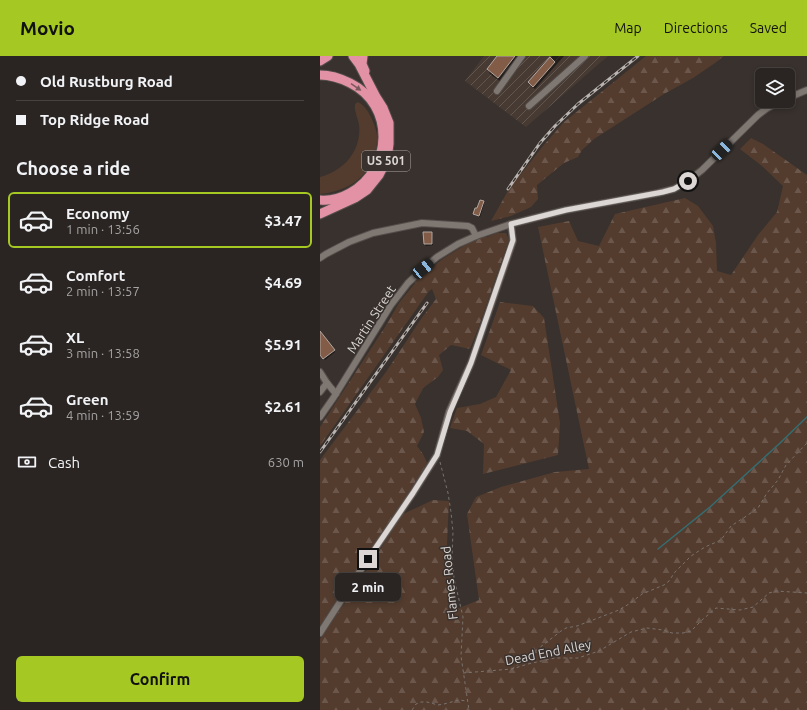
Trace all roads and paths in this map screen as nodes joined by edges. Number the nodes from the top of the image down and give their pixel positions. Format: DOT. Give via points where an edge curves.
graph roads {
  1 [pos="328,56"];
  2 [pos="353,56"];
  3 [pos="364,56"];
  4 [pos="522,56"];
  5 [pos="585,56"];
  6 [pos="320,61"];
  7 [pos="320,76"];
  8 [pos="368,80"];
  9 [pos="807,90"];
  10 [pos="497,91"];
  11 [pos="795,95"];
  12 [pos="529,106"];
  13 [pos="768,108"];
  14 [pos="320,200"];
  15 [pos="320,214"];
  16 [pos="511,224"];
  17 [pos="476,236"];
  18 [pos="320,258"];
  19 [pos="320,372"];
  20 [pos="327,383"];
  21 [pos="320,392"];
  22 [pos="336,394"];
  23 [pos="320,417"];
  24 [pos="807,443"];
  25 [pos="437,455"];
  26 [pos="807,594"];
  27 [pos="320,633"];
  28 [pos="512,669"];
  29 [pos="463,672"];
  30 [pos="467,701"];
  31 [pos="412,710"];
  32 [pos="469,710"];
  1 -- 6 [label="highway"];
  2 -- 8 [label="highway"];
  3 -- 8 [label="highway, US 501" via="362,64"];
  4 -- 10 [label="street"];
  5 -- 12 [label="street"];
  7 -- 14 [label="highway, one-way" via="332,76 343,80 357,87 369,98 380,115 383,146 378,164 369,178 358,188 344,196"];
  8 -- 15 [label="highway, US 501" via="389,123 387,159 367,190"];
  9 -- 11 [label="street"];
  13 -- 16 [label="street, Martin Street" via="702,170 674,189 566,210"];
  16 -- 17 [label="street, Martin Street"];
  16 -- 25 [label="street" via="513,240 471,363 450,412"];
  17 -- 18 [label="street" via="468,226 422,223 373,232"];
  17 -- 22 [label="street, Martin Street" via="437,257 408,283 390,305"];
  19 -- 20 [label="street"];
  20 -- 21 [label="street"];
  20 -- 22 [label="street"];
  22 -- 23 [label="street, Martin Street"];
  24 -- 28 [label="path" via="786,465 758,508 731,526 721,540 691,556 664,585 642,594 619,610 566,628"];
  25 -- 27 [label="street"];
  25 -- 29 [label="path, Flames Road" via="451,512 454,578 463,617"];
  26 -- 28 [label="path, Dead End Alley" via="776,591 769,593 753,607 740,610 716,608 691,631 672,633 647,628 631,632 600,651 578,658 555,658"];
  28 -- 29 [label="path, Dead End Alley"];
  29 -- 30 [label="path, Flames Road"];
  30 -- 31 [label="path" via="459,700 438,705 422,702 416,704"];
  30 -- 32 [label="path, Flames Road"];
}
